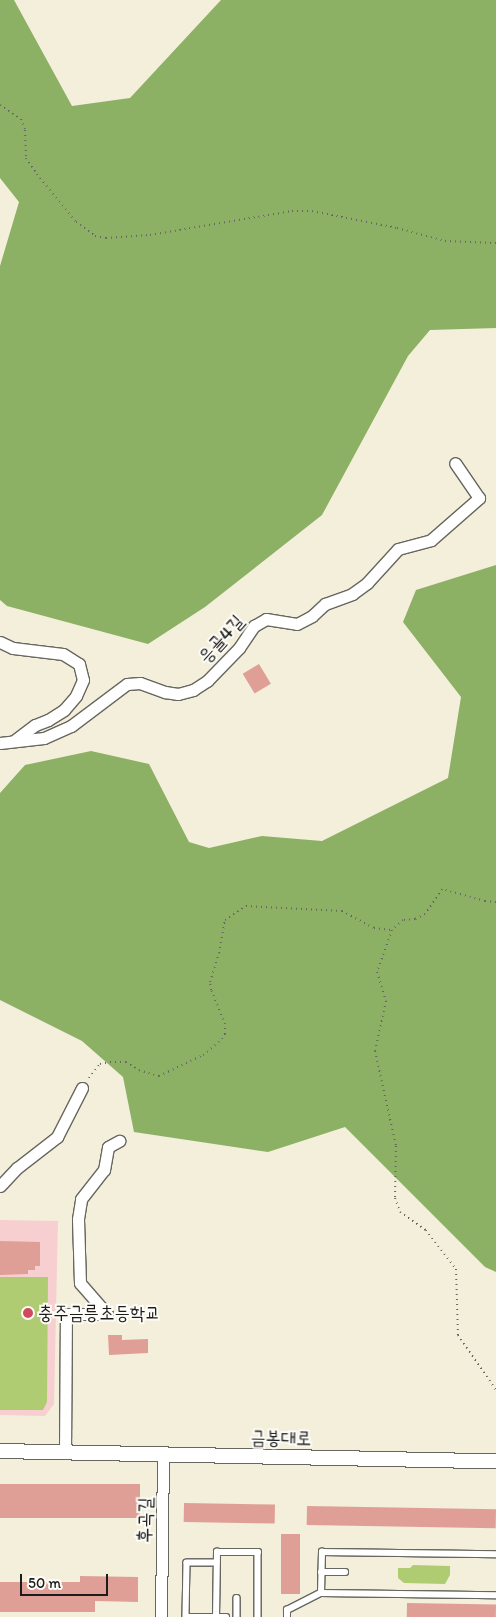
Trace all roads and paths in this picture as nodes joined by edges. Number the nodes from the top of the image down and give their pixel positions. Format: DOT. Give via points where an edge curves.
graph roads {
  1 [pos="0,105"];
  2 [pos="496,244"];
  3 [pos="455,463"];
  4 [pos="0,642"];
  5 [pos="12,742"];
  6 [pos="0,743"];
  7 [pos="496,902"];
  8 [pos="392,930"];
  9 [pos="82,1088"];
  10 [pos="119,1141"];
  11 [pos="0,1186"];
  12 [pos="496,1390"];
  13 [pos="0,1451"];
  14 [pos="65,1452"];
  15 [pos="163,1454"];
  16 [pos="496,1461"];
  17 [pos="496,1554"];
  18 [pos="217,1563"];
  19 [pos="321,1572"];
  20 [pos="345,1572"];
  21 [pos="321,1593"];
  22 [pos="496,1594"];
  23 [pos="236,1598"];
  24 [pos="161,1617"];
  25 [pos="216,1617"];
  26 [pos="226,1617"];
  27 [pos="237,1617"];
  28 [pos="258,1617"];
  29 [pos="287,1617"];
  1 -- 2 [label="path" via="21,119 25,130 26,158 37,174 76,222 95,236 150,235 292,211 312,211 446,241"];
  3 -- 5 [label="street, 응골4길" via="479,498 431,540 398,549 368,583 352,594 325,604 297,624 266,619 254,626 239,648 207,680 192,690 178,694 140,683 127,684 72,726 44,738"];
  4 -- 5 [label="street" via="13,648 63,654 79,664 83,680 76,696 64,710 34,725"];
  5 -- 6 [label="street, 응골4길"];
  7 -- 8 [label="path" via="442,889 425,914 403,920"];
  8 -- 9 [label="path" via="374,928 342,911 246,906 225,920 220,953 210,982 225,1024 222,1039 203,1055 159,1076 126,1062 100,1064"];
  8 -- 12 [label="path" via="377,972 386,1000 375,1052 396,1146 395,1198 400,1212 426,1230 456,1269 458,1335"];
  9 -- 11 [label="street" via="57,1137 16,1168"];
  10 -- 14 [label="street" via="108,1147 104,1170 82,1199 78,1219 80,1283 107,1314 66,1314"];
  13 -- 14 [label="street, 금봉대로"];
  14 -- 15 [label="street, 금봉대로"];
  15 -- 16 [label="street, 금봉대로"];
  15 -- 24 [label="street, 후곡길"];
  17 -- 19 [label="lane" via="322,1552"];
  18 -- 25 [label="lane"];
  18 -- 25 [label="lane" via="187,1563 186,1617"];
  18 -- 28 [label="lane" via="217,1552 258,1552"];
  19 -- 20 [label="lane"];
  19 -- 21 [label="lane"];
  21 -- 22 [label="lane"];
  21 -- 29 [label="lane" via="287,1610"];
  23 -- 27 [label="lane"];
  25 -- 26 [label="lane"];
}
